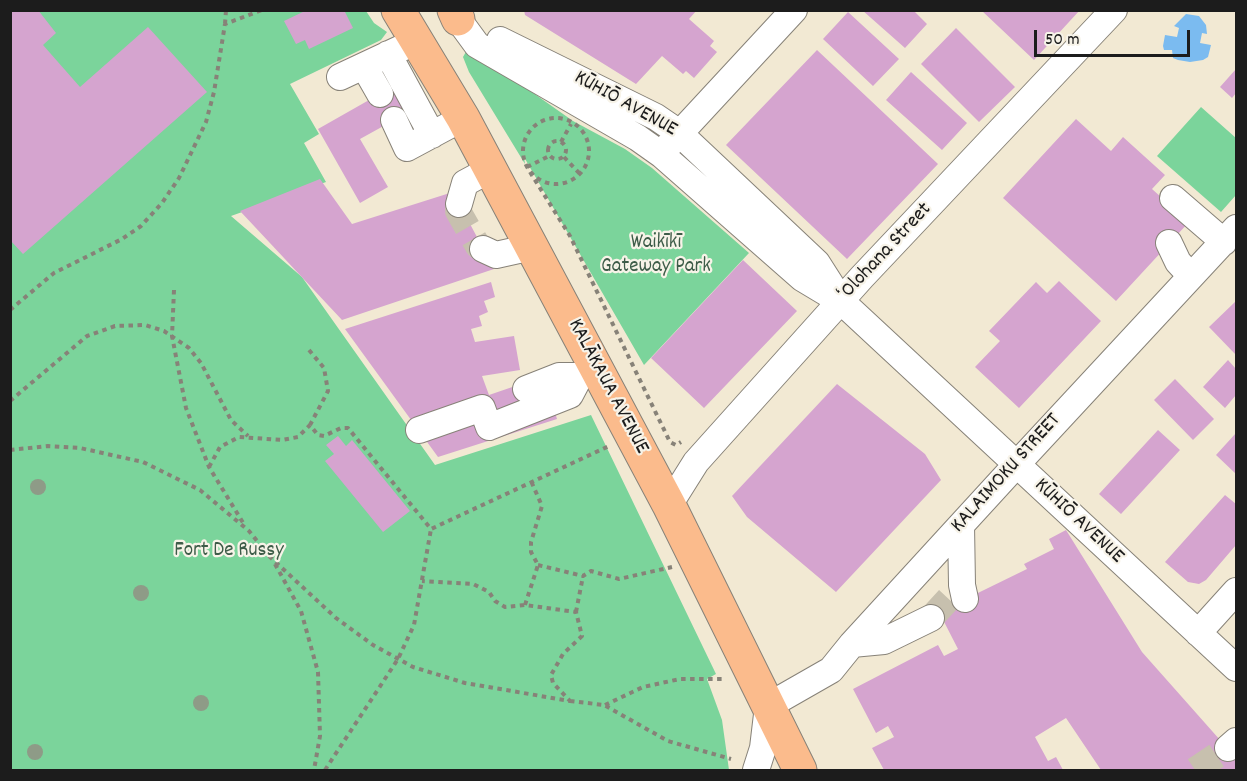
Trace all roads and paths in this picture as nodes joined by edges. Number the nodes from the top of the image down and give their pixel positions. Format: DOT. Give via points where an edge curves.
graph roads {
  1 [pos="226,10"];
  2 [pos="261,10"];
  3 [pos="398,10"];
  4 [pos="794,10"];
  5 [pos="1114,10"];
  6 [pos="456,13"];
  7 [pos="225,24"];
  8 [pos="419,42"];
  9 [pos="388,54"];
  10 [pos="364,66"];
  11 [pos="340,77"];
  12 [pos="380,94"];
  13 [pos="464,118"];
  14 [pos="394,120"];
  15 [pos="573,121"];
  16 [pos="678,132"];
  17 [pos="432,135"];
  18 [pos="561,142"];
  19 [pos="662,155"];
  20 [pos="549,156"];
  21 [pos="564,157"];
  22 [pos="527,167"];
  23 [pos="491,169"];
  24 [pos="530,172"];
  25 [pos="580,174"];
  26 [pos="1173,198"];
  27 [pos="459,204"];
  28 [pos="1230,235"];
  29 [pos="1169,243"];
  30 [pos="532,247"];
  31 [pos="483,249"];
  32 [pos="1191,276"];
  33 [pos="174,290"];
  34 [pos="842,302"];
  35 [pos="10,310"];
  36 [pos="172,336"];
  37 [pos="309,350"];
  38 [pos="588,372"];
  39 [pos="526,389"];
  40 [pos="10,401"];
  41 [pos="310,424"];
  42 [pos="418,430"];
  43 [pos="248,436"];
  44 [pos="684,440"];
  45 [pos="612,445"];
  46 [pos="10,450"];
  47 [pos="1016,465"];
  48 [pos="209,467"];
  49 [pos="531,481"];
  50 [pos="669,505"];
  51 [pos="961,525"];
  52 [pos="431,529"];
  53 [pos="249,531"];
  54 [pos="269,556"];
  55 [pos="538,565"];
  56 [pos="673,567"];
  57 [pos="583,576"];
  58 [pos="422,581"];
  59 [pos="1236,591"];
  60 [pos="961,592"];
  61 [pos="525,605"];
  62 [pos="576,612"];
  63 [pos="930,618"];
  64 [pos="1198,633"];
  65 [pos="852,644"];
  66 [pos="398,659"];
  67 [pos="1236,668"];
  68 [pos="724,679"];
  69 [pos="570,701"];
  70 [pos="604,705"];
  71 [pos="768,706"];
  72 [pos="731,759"];
  73 [pos="314,771"];
  74 [pos="325,771"];
  75 [pos="756,771"];
  76 [pos="800,771"];
  1 -- 7 [label="path"];
  2 -- 7 [label="path"];
  3 -- 8 [label="main road, KALĀKAUA AVENUE"];
  4 -- 16 [label="street"];
  5 -- 34 [label="street, ʻOlohana Street"];
  6 -- 16 [label="street, KŪHIŌ AVENUE"];
  6 -- 19 [label="street, KŪHIŌ AVENUE" via="477,45"];
  7 -- 35 [label="path" via="206,123 162,203 141,226 54,273"];
  8 -- 9 [label="street"];
  8 -- 13 [label="main road, KALĀKAUA AVENUE"];
  9 -- 10 [label="street"];
  9 -- 17 [label="street"];
  10 -- 11 [label="street"];
  10 -- 12 [label="street"];
  13 -- 17 [label="street"];
  13 -- 23 [label="main road, KALĀKAUA AVENUE"];
  14 -- 17 [label="street" via="407,148"];
  15 -- 18 [label="path"];
  15 -- 22 [label="path" via="555,118 537,123 523,146"];
  15 -- 25 [label="path" via="587,137 590,148"];
  16 -- 19 [label="street"];
  16 -- 34 [label="street, KŪHIŌ AVENUE" via="817,263"];
  18 -- 20 [label="path" via="549,145"];
  18 -- 21 [label="path" via="566,148"];
  19 -- 34 [label="street, KŪHIŌ AVENUE" via="802,278"];
  20 -- 21 [label="path" via="556,160"];
  20 -- 22 [label="path"];
  21 -- 25 [label="path"];
  22 -- 24 [label="path"];
  23 -- 27 [label="street" via="465,183"];
  23 -- 30 [label="main road, KALĀKAUA AVENUE"];
  24 -- 25 [label="path" via="538,179 558,184"];
  24 -- 44 [label="path" via="570,236 670,442 676,445"];
  26 -- 28 [label="street"];
  28 -- 32 [label="street, KALAIMOKU STREET"];
  29 -- 32 [label="street" via="1178,262"];
  30 -- 31 [label="street" via="496,255"];
  30 -- 38 [label="main road, KALĀKAUA AVENUE"];
  32 -- 47 [label="street, KALAIMOKU STREET"];
  33 -- 36 [label="path"];
  34 -- 47 [label="street, KŪHIŌ AVENUE"];
  34 -- 50 [label="street, ʻOlohana Street" via="696,462"];
  36 -- 40 [label="path" via="135,324 96,332"];
  36 -- 43 [label="path" via="195,355 231,420"];
  36 -- 48 [label="path" via="186,408"];
  37 -- 41 [label="path" via="324,368 328,391"];
  38 -- 39 [label="street" via="559,376"];
  38 -- 42 [label="street" via="570,395 489,427 482,408"];
  38 -- 50 [label="main road, KALĀKAUA AVENUE"];
  41 -- 43 [label="path" via="291,439"];
  41 -- 52 [label="path" via="318,435 324,436 348,428"];
  43 -- 48 [label="path" via="223,444"];
  45 -- 49 [label="path"];
  46 -- 53 [label="path" via="81,448 143,462 200,490"];
  47 -- 51 [label="street, KALAIMOKU STREET"];
  47 -- 64 [label="street, KŪHIŌ AVENUE"];
  48 -- 53 [label="path"];
  49 -- 52 [label="path"];
  49 -- 55 [label="path" via="542,506 531,542"];
  50 -- 71 [label="main road, KALĀKAUA AVENUE"];
  51 -- 60 [label="street"];
  51 -- 65 [label="street, KALAIMOKU STREET"];
  52 -- 58 [label="path"];
  53 -- 54 [label="path"];
  54 -- 66 [label="path" via="336,618"];
  54 -- 73 [label="path" via="301,611 318,672 320,736"];
  55 -- 57 [label="path"];
  55 -- 61 [label="path"];
  56 -- 57 [label="path" via="630,578 612,578 591,571"];
  57 -- 62 [label="path"];
  58 -- 61 [label="path" via="472,584 489,592 505,607"];
  58 -- 66 [label="path" via="414,625"];
  59 -- 64 [label="street"];
  61 -- 62 [label="path"];
  62 -- 69 [label="path" via="582,636 563,654 551,675"];
  63 -- 65 [label="street" via="884,641"];
  64 -- 67 [label="street, KŪHIŌ AVENUE"];
  65 -- 71 [label="street, KALAIMOKU STREET" via="831,670"];
  66 -- 69 [label="path" via="465,682"];
  66 -- 74 [label="path"];
  68 -- 70 [label="path" via="680,679 643,687"];
  69 -- 70 [label="path"];
  70 -- 72 [label="path" via="668,741"];
  71 -- 75 [label="street"];
  71 -- 76 [label="main road, KALĀKAUA AVENUE"];
}
